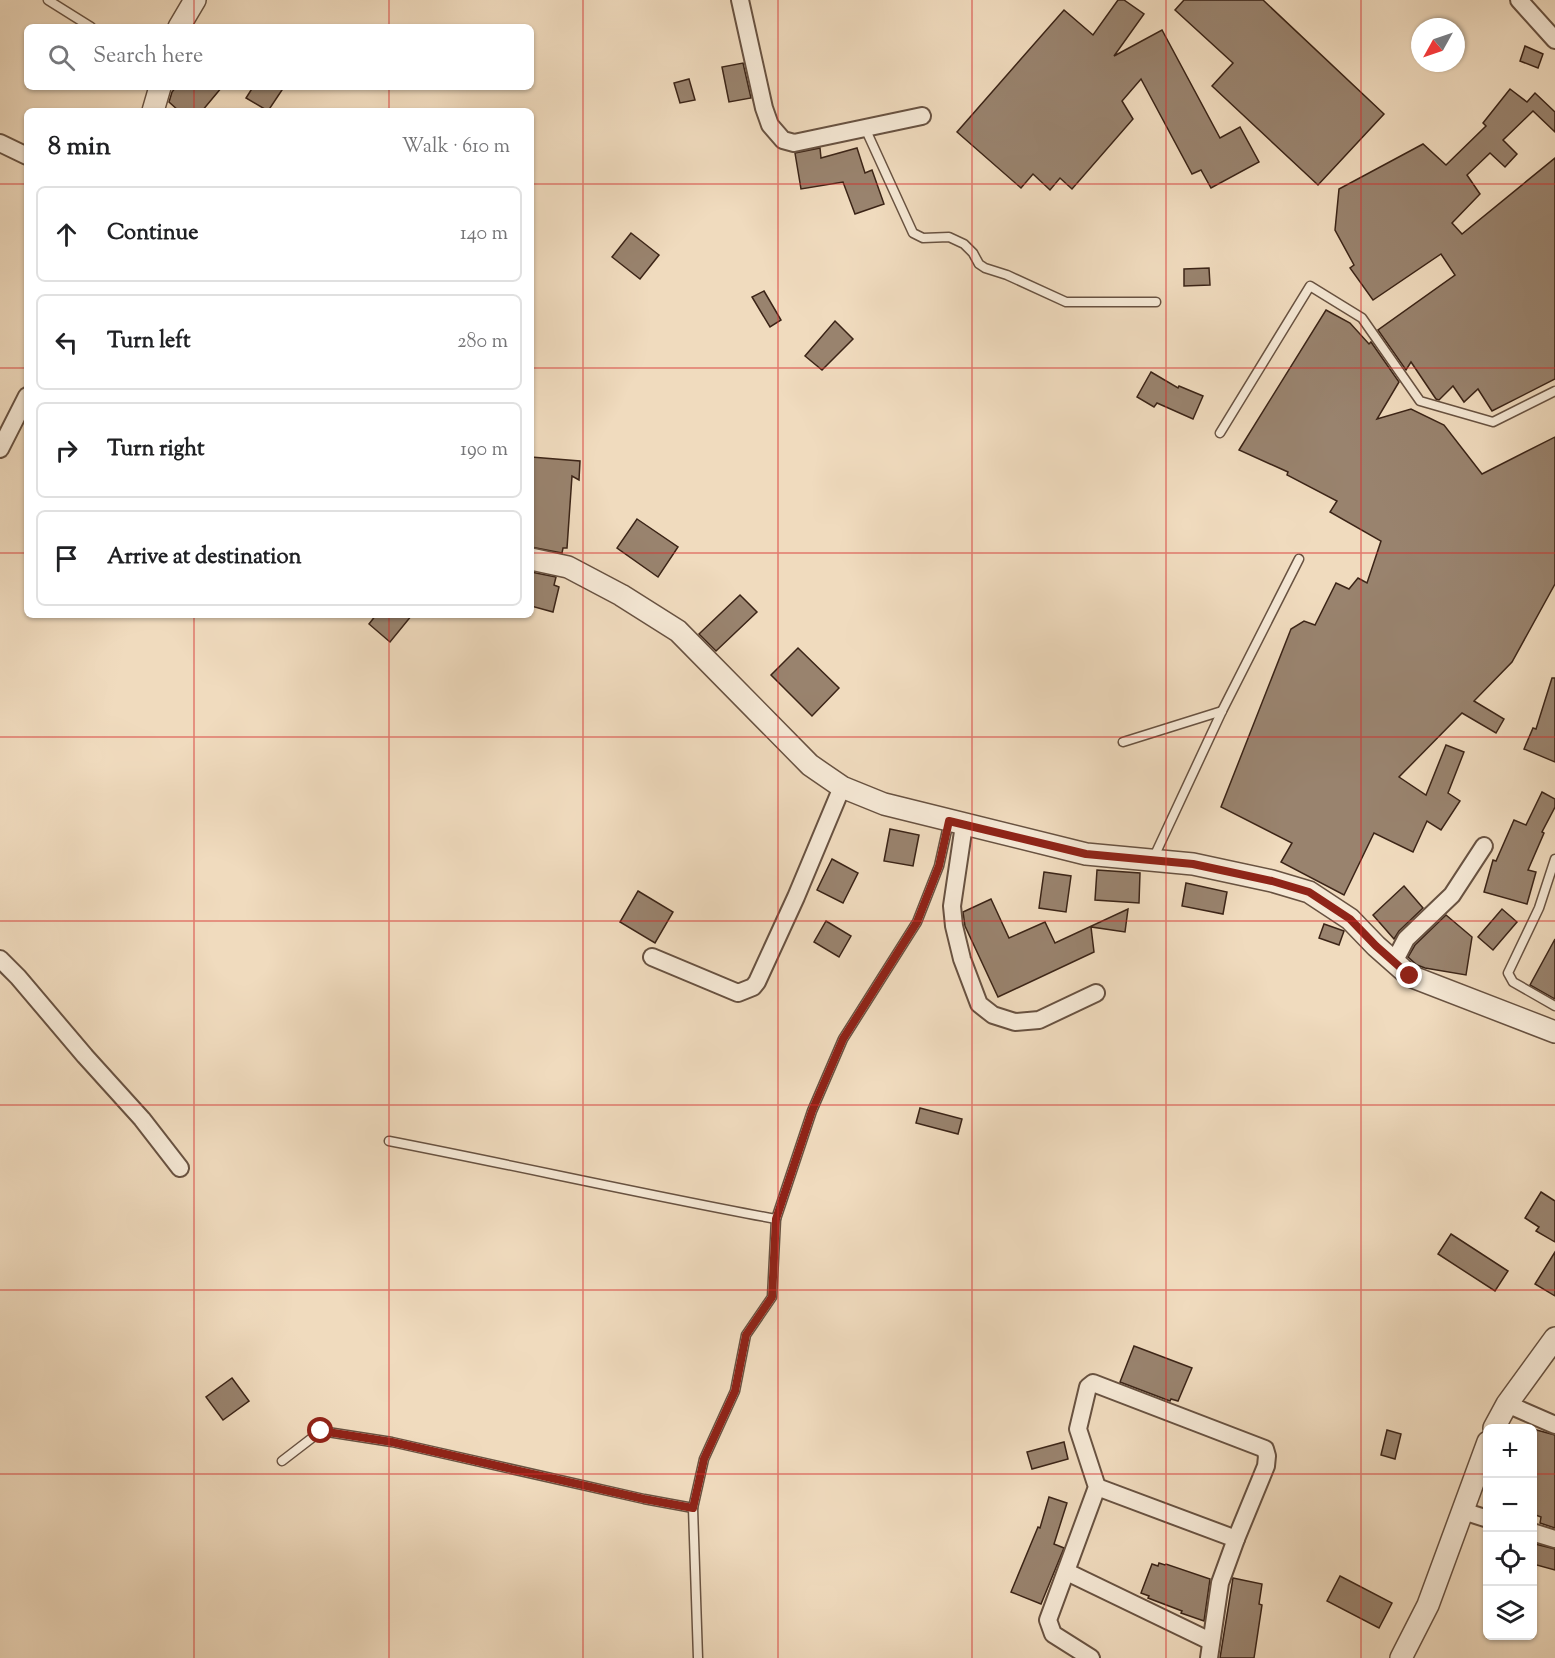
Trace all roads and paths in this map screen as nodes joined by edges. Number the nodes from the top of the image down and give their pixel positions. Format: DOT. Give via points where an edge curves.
graph roads {
  1 [pos="48,0"];
  2 [pos="195,0"];
  3 [pos="740,0"];
  4 [pos="1520,0"];
  5 [pos="87,24"];
  6 [pos="181,24"];
  7 [pos="1555,40"];
  8 [pos="159,90"];
  9 [pos="154,108"];
  10 [pos="922,116"];
  11 [pos="865,128"];
  12 [pos="0,143"];
  13 [pos="24,155"];
  14 [pos="1156,302"];
  15 [pos="1555,391"];
  16 [pos="24,401"];
  17 [pos="1220,433"];
  18 [pos="2,441"];
  19 [pos="1299,559"];
  20 [pos="534,560"];
  21 [pos="1222,711"];
  22 [pos="1123,742"];
  23 [pos="842,787"];
  24 [pos="957,823"];
  25 [pos="1484,846"];
  26 [pos="1555,859"];
  27 [pos="1153,860"];
  28 [pos="652,957"];
  29 [pos="0,959"];
  30 [pos="1394,962"];
  31 [pos="1096,993"];
  32 [pos="1555,1006"];
  33 [pos="1555,1032"];
  34 [pos="389,1141"];
  35 [pos="180,1168"];
  36 [pos="776,1219"];
  37 [pos="1555,1338"];
  38 [pos="1507,1404"];
  39 [pos="1496,1424"];
  40 [pos="1555,1425"];
  41 [pos="1483,1456"];
  42 [pos="282,1461"];
  43 [pos="1097,1487"];
  44 [pos="693,1508"];
  45 [pos="1463,1511"];
  46 [pos="1483,1517"];
  47 [pos="1537,1533"];
  48 [pos="1236,1539"];
  49 [pos="1555,1539"];
  50 [pos="1067,1572"];
  51 [pos="1210,1649"];
  52 [pos="698,1658"];
  53 [pos="1091,1658"];
  54 [pos="1401,1658"];
  1 -- 5 [label="lane"];
  2 -- 6 [label="street"];
  3 -- 11 [label="street" via="764,108 776,134 794,142"];
  4 -- 7 [label="street"];
  8 -- 9 [label="street"];
  10 -- 11 [label="street"];
  11 -- 14 [label="lane" via="913,232 923,238 950,237 964,244 985,268 1066,302"];
  12 -- 13 [label="street"];
  15 -- 17 [label="lane" via="1493,422 1420,401 1362,318 1310,286"];
  16 -- 18 [label="street"];
  19 -- 21 [label="lane"];
  20 -- 23 [label="street" via="568,567 678,631 810,765"];
  21 -- 22 [label="lane"];
  21 -- 27 [label="lane"];
  23 -- 24 [label="street" via="884,804"];
  23 -- 28 [label="street" via="753,987 738,993"];
  24 -- 27 [label="street" via="1086,854"];
  24 -- 31 [label="street" via="954,926 979,1004 993,1015 1015,1022 1039,1020"];
  24 -- 36 [label="lane" via="917,922 843,1039 812,1111"];
  25 -- 30 [label="street" via="1452,895 1406,939"];
  26 -- 32 [label="lane" via="1539,908 1508,973 1513,982"];
  27 -- 30 [label="street" via="1193,864 1309,892 1350,919"];
  29 -- 35 [label="street" via="142,1119"];
  30 -- 33 [label="street" via="1410,976"];
  34 -- 36 [label="lane"];
  36 -- 44 [label="lane" via="772,1297 746,1335 735,1391 704,1459"];
  37 -- 38 [label="street"];
  38 -- 39 [label="street"];
  38 -- 40 [label="street"];
  41 -- 45 [label="street"];
  42 -- 44 [label="lane" via="321,1431 392,1442"];
  43 -- 48 [label="street"];
  43 -- 48 [label="street" via="1078,1429 1088,1388 1093,1383 1264,1449 1266,1466"];
  43 -- 50 [label="street"];
  44 -- 52 [label="lane"];
  45 -- 46 [label="street"];
  45 -- 54 [label="street" via="1428,1605"];
  47 -- 49 [label="street"];
  48 -- 51 [label="street" via="1220,1583"];
  50 -- 51 [label="street"];
  50 -- 53 [label="street" via="1048,1620 1053,1634"];
}
